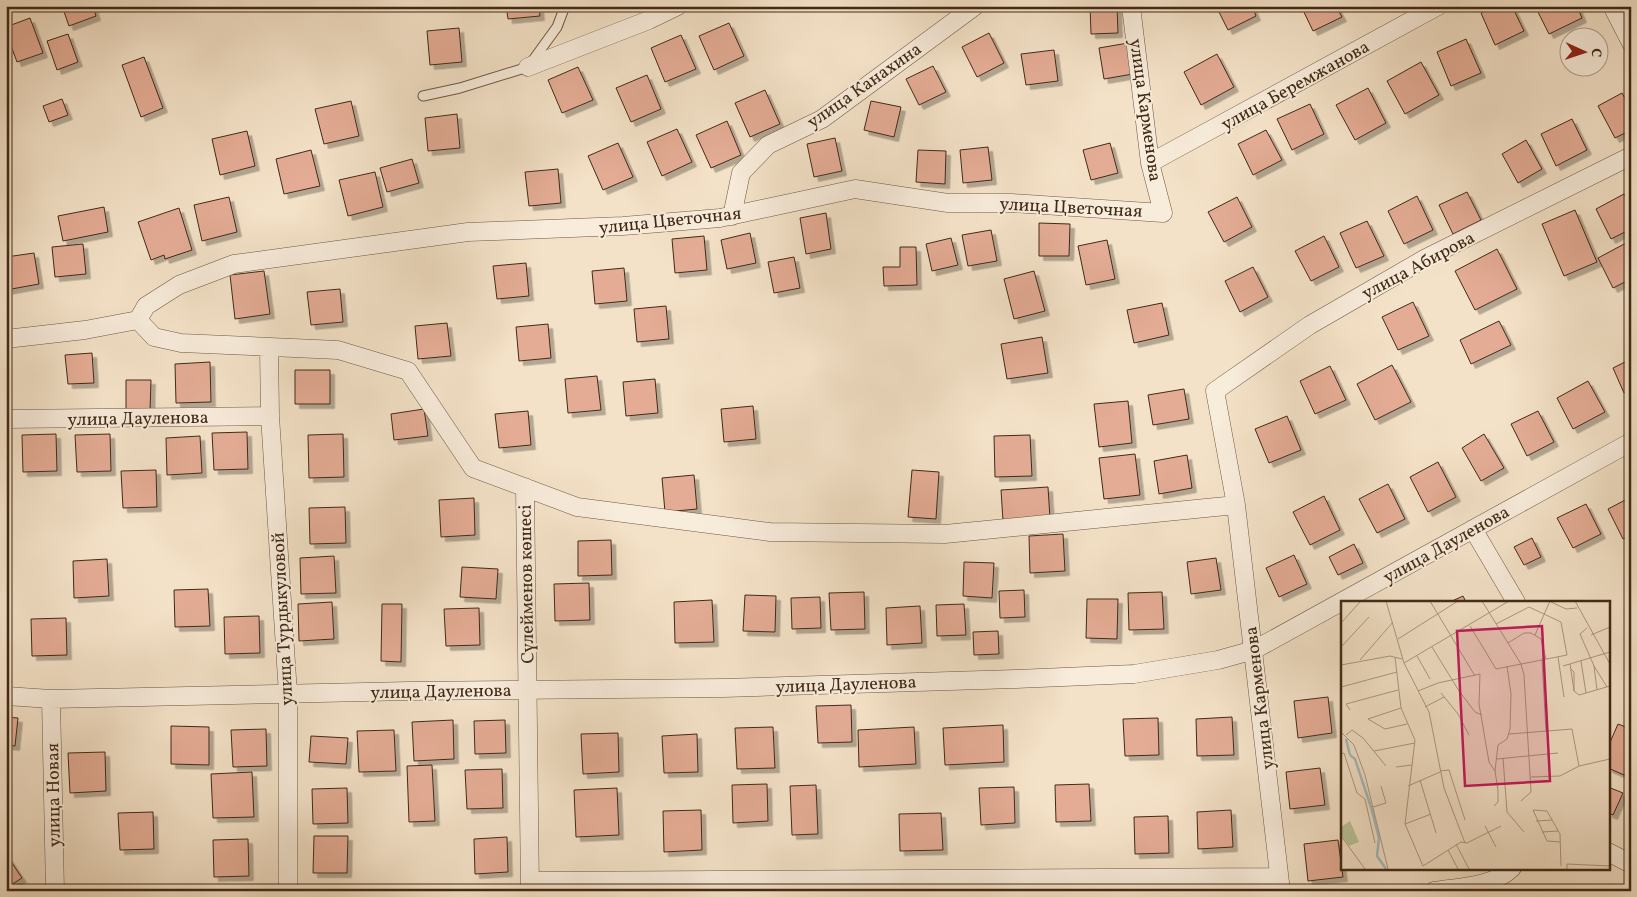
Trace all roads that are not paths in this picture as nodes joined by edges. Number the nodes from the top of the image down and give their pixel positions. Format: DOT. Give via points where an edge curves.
graph roads {
  1 [pos="564,6"];
  2 [pos="678,6"];
  3 [pos="975,6"];
  4 [pos="1132,6"];
  5 [pos="1438,6"];
  6 [pos="1612,6"];
  7 [pos="1631,42"];
  8 [pos="528,67"];
  9 [pos="423,96"];
  10 [pos="1631,156"];
  11 [pos="1150,163"];
  12 [pos="1163,213"];
  13 [pos="732,216"];
  14 [pos="138,320"];
  15 [pos="6,339"];
  16 [pos="268,348"];
  17 [pos="1215,391"];
  18 [pos="270,416"];
  19 [pos="6,419"];
  20 [pos="1631,442"];
  21 [pos="525,487"];
  22 [pos="1236,506"];
  23 [pos="1474,528"];
  24 [pos="1342,601"];
  25 [pos="1515,601"];
  26 [pos="1341,602"];
  27 [pos="1254,650"];
  28 [pos="527,689"];
  29 [pos="288,694"];
  30 [pos="6,696"];
  31 [pos="51,698"];
  32 [pos="1610,853"];
  33 [pos="1631,864"];
  34 [pos="1510,870"];
  35 [pos="1280,884"];
  36 [pos="530,886"];
  37 [pos="55,891"];
  38 [pos="288,891"];
  39 [pos="1434,891"];
  1 -- 8 [label="lane" via="557,28"];
  2 -- 8 [label="street"];
  3 -- 13 [label="street, улица Канахина" via="822,120 768,145 741,173"];
  4 -- 11 [label="street, улица Карменова"];
  5 -- 11 [label="street, улица Беремжанова"];
  6 -- 7 [label="street"];
  8 -- 9 [label="lane"];
  10 -- 17 [label="street, улица Абирова" via="1426,258 1310,325"];
  11 -- 12 [label="street, улица Карменова"];
  12 -- 13 [label="street, улица Цветочная" via="948,202 855,189"];
  13 -- 14 [label="street, улица Цветочная" via="623,226 468,232 234,264 179,285 146,306"];
  14 -- 15 [label="street"];
  14 -- 16 [label="street" via="154,337 181,343"];
  16 -- 18 [label="street, улица Турдыкуловой"];
  16 -- 21 [label="street" via="338,350 408,371 473,468"];
  17 -- 22 [label="street, улица Карменова"];
  18 -- 19 [label="street, улица Дауленова"];
  18 -- 29 [label="street, улица Турдыкуловой"];
  20 -- 23 [label="street, улица Дауленова"];
  21 -- 22 [label="street" via="577,507 770,532 945,534"];
  21 -- 28 [label="street, Сүлейменов көшесі"];
  22 -- 27 [label="street, улица Карменова"];
  23 -- 24 [label="street, улица Дауленова"];
  23 -- 25 [label="street"];
  26 -- 27 [label="street, улица Дауленова"];
  27 -- 28 [label="street, улица Дауленова" via="1218,660 1134,674 724,688"];
  27 -- 35 [label="street, улица Карменова"];
  28 -- 29 [label="street, улица Дауленова"];
  28 -- 36 [label="street, Сүлейменов көшесі"];
  29 -- 31 [label="street, улица Дауленова"];
  29 -- 38 [label="street, улица Турдыкуловой"];
  30 -- 31 [label="street, улица Дауленова"];
  31 -- 37 [label="street, улица Новая"];
  32 -- 33 [label="street"];
  34 -- 39 [label="street" via="1486,882"];
  35 -- 36 [label="street"];
}
